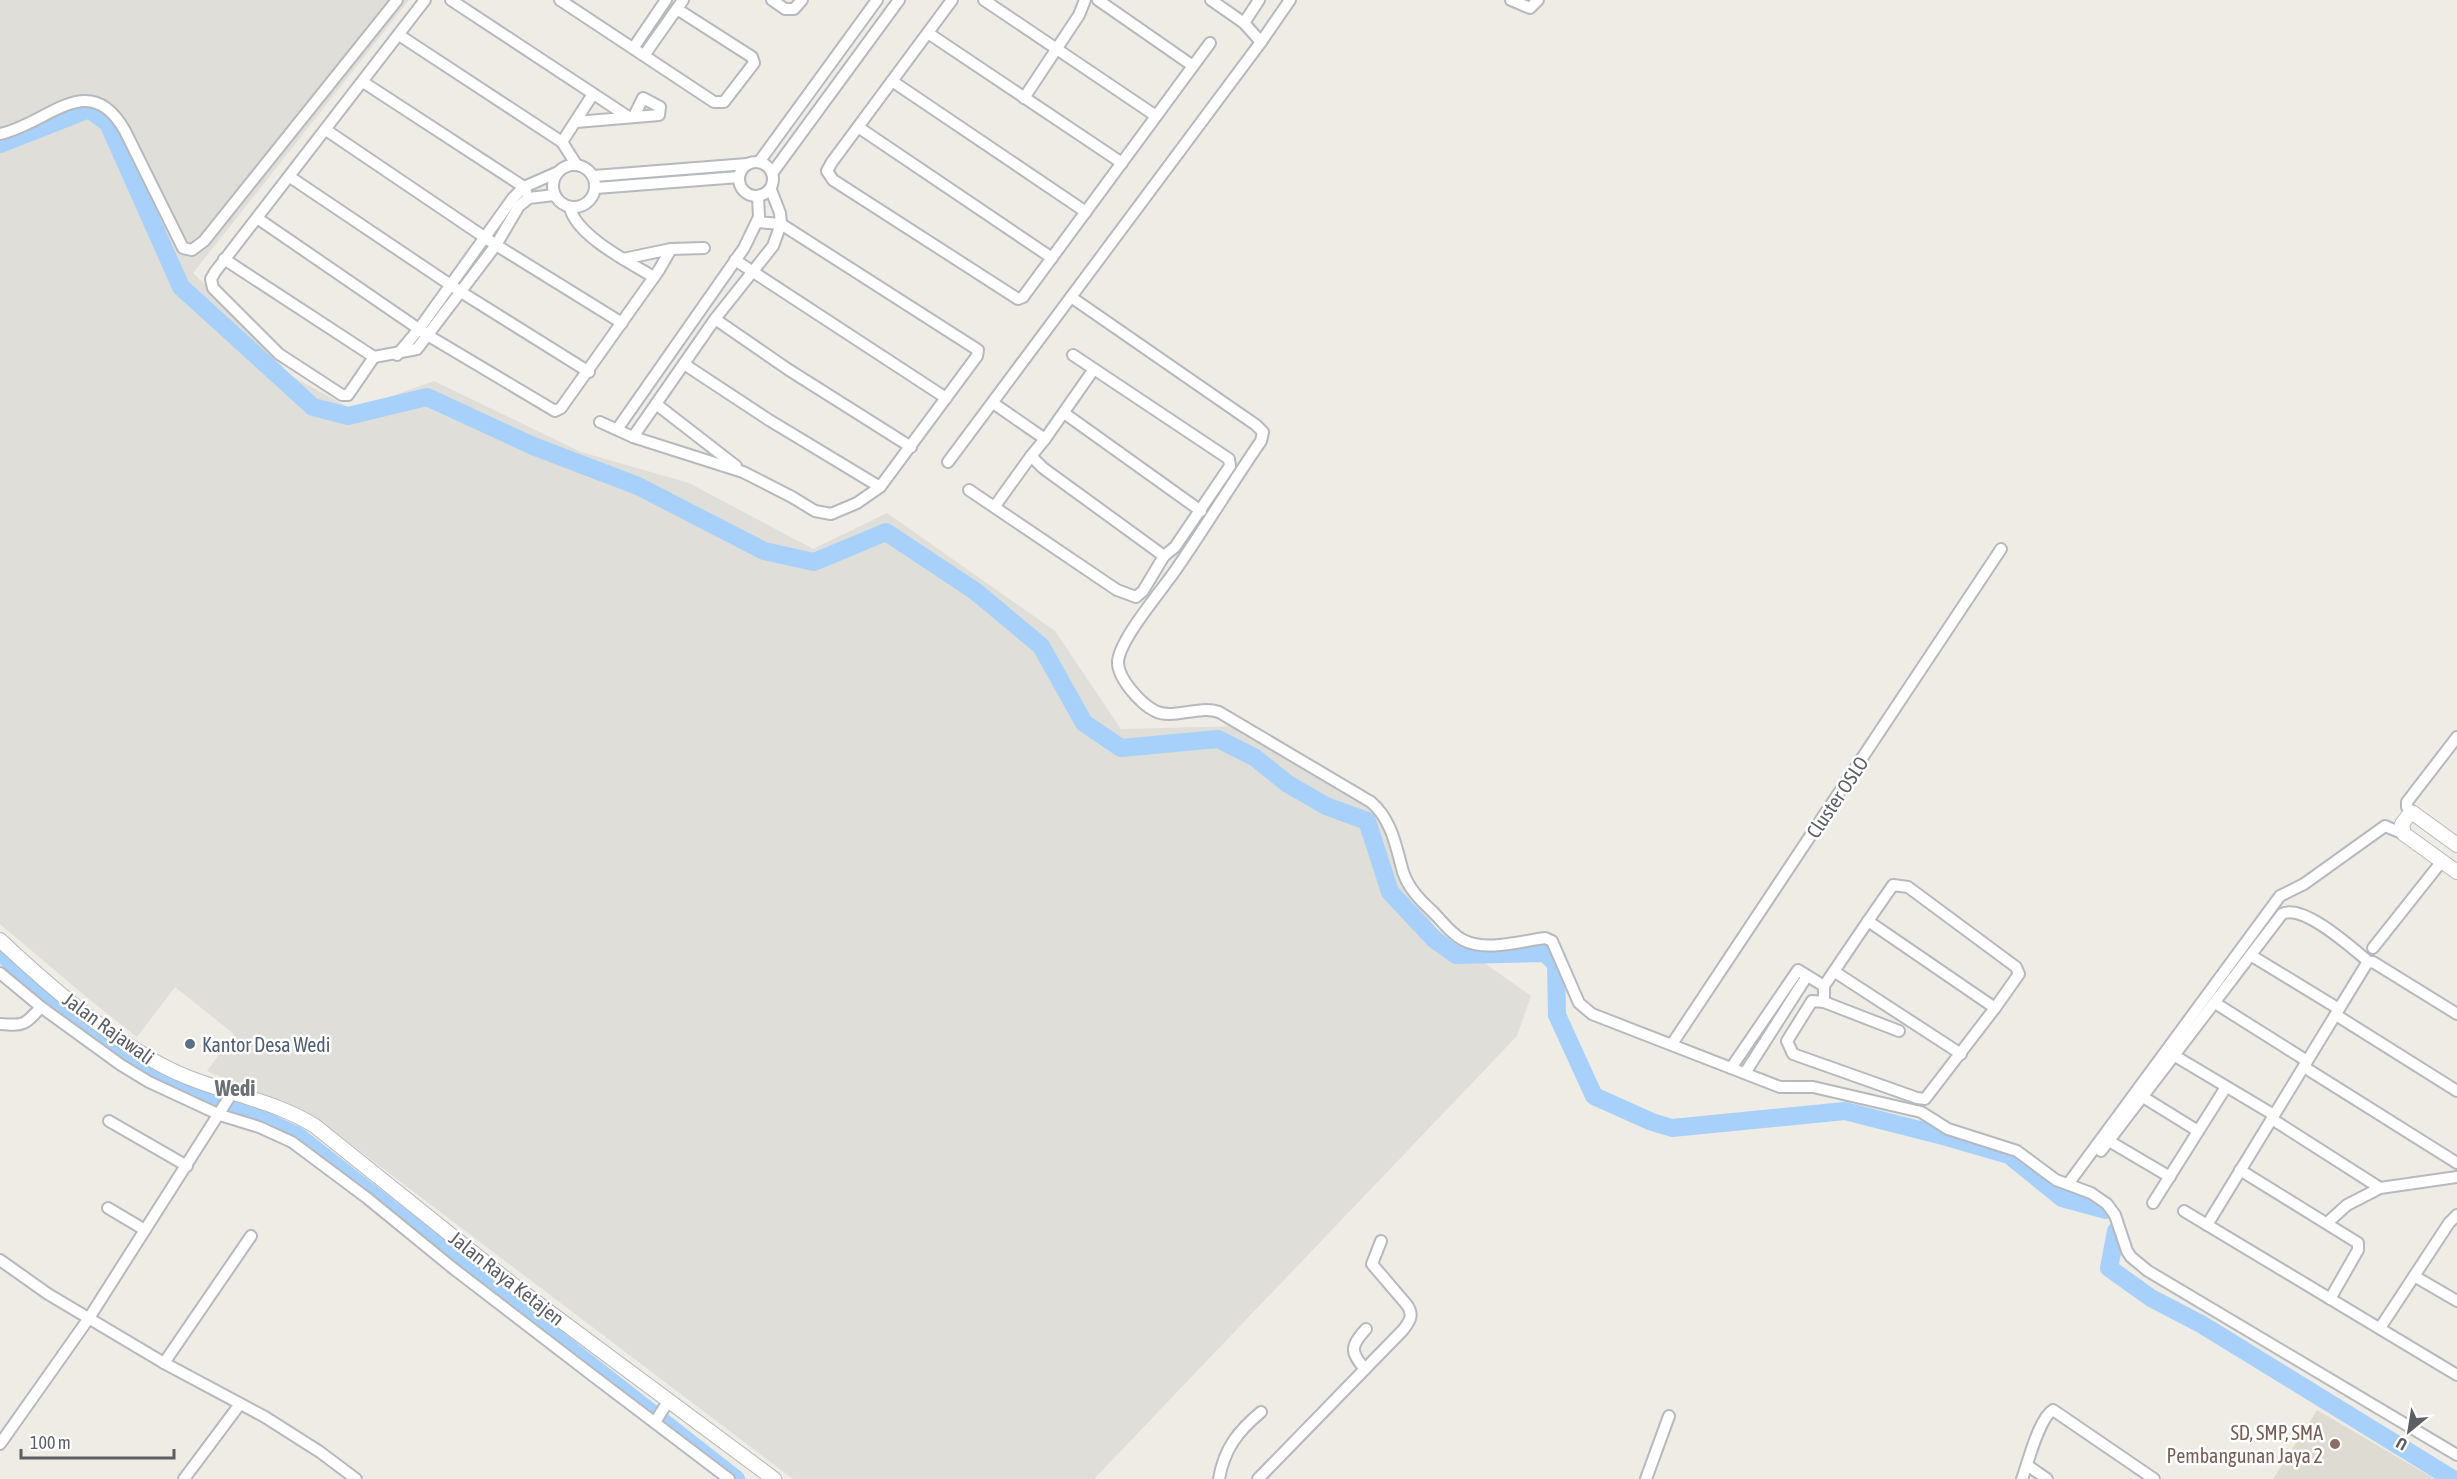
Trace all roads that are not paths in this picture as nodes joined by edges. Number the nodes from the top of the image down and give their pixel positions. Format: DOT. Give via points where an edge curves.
graph roads {
  1 [pos="397,0"];
  2 [pos="425,0"];
  3 [pos="451,0"];
  4 [pos="560,0"];
  5 [pos="665,0"];
  6 [pos="772,0"];
  7 [pos="802,0"];
  8 [pos="877,0"];
  9 [pos="899,0"];
  10 [pos="952,0"];
  11 [pos="984,0"];
  12 [pos="1085,0"];
  13 [pos="1098,0"];
  14 [pos="1211,0"];
  15 [pos="1259,0"];
  16 [pos="1290,0"];
  17 [pos="1511,0"];
  18 [pos="1538,0"];
  19 [pos="680,4"];
  20 [pos="1079,15"];
  21 [pos="1244,23"];
  22 [pos="928,33"];
  23 [pos="399,35"];
  24 [pos="1261,42"];
  25 [pos="1210,43"];
  26 [pos="634,47"];
  27 [pos="1056,48"];
  28 [pos="645,54"];
  29 [pos="1193,66"];
  30 [pos="892,81"];
  31 [pos="363,82"];
  32 [pos="593,94"];
  33 [pos="1024,98"];
  34 [pos="1156,116"];
  35 [pos="576,122"];
  36 [pos="858,127"];
  37 [pos="326,130"];
  38 [pos="0,134"];
  39 [pos="562,142"];
  40 [pos="759,162"];
  41 [pos="1122,163"];
  42 [pos="576,164"];
  43 [pos="747,164"];
  44 [pos="772,172"];
  45 [pos="556,173"];
  46 [pos="594,176"];
  47 [pos="290,177"];
  48 [pos="739,177"];
  49 [pos="524,187"];
  50 [pos="596,188"];
  51 [pos="771,190"];
  52 [pos="554,195"];
  53 [pos="758,197"];
  54 [pos="529,198"];
  55 [pos="570,207"];
  56 [pos="1086,212"];
  57 [pos="257,218"];
  58 [pos="757,222"];
  59 [pos="781,224"];
  60 [pos="486,238"];
  61 [pos="496,245"];
  62 [pos="704,248"];
  63 [pos="671,249"];
  64 [pos="1052,258"];
  65 [pos="224,259"];
  66 [pos="623,259"];
  67 [pos="735,260"];
  68 [pos="750,272"];
  69 [pos="654,277"];
  70 [pos="451,285"];
  71 [pos="461,292"];
  72 [pos="1071,297"];
  73 [pos="715,319"];
  74 [pos="622,323"];
  75 [pos="419,329"];
  76 [pos="684,333"];
  77 [pos="429,336"];
  78 [pos="699,342"];
  79 [pos="397,355"];
  80 [pos="1073,355"];
  81 [pos="375,357"];
  82 [pos="684,364"];
  83 [pos="1094,369"];
  84 [pos="589,372"];
  85 [pos="653,378"];
  86 [pos="667,387"];
  87 [pos="946,399"];
  88 [pos="993,403"];
  89 [pos="656,404"];
  90 [pos="1064,413"];
  91 [pos="600,422"];
  92 [pos="618,428"];
  93 [pos="633,437"];
  94 [pos="1045,439"];
  95 [pos="911,447"];
  96 [pos="1031,456"];
  97 [pos="948,462"];
  98 [pos="743,472"];
  99 [pos="880,487"];
  100 [pos="969,490"];
  101 [pos="995,506"];
  102 [pos="1201,511"];
  103 [pos="2001,549"];
  104 [pos="1164,556"];
  105 [pos="2457,737"];
  106 [pos="2411,812"];
  107 [pos="2385,826"];
  108 [pos="2404,834"];
  109 [pos="2457,845"];
  110 [pos="2442,861"];
  111 [pos="2457,872"];
  112 [pos="1868,921"];
  113 [pos="0,940"];
  114 [pos="2373,948"];
  115 [pos="2252,956"];
  116 [pos="2369,962"];
  117 [pos="1835,972"];
  118 [pos="0,973"];
  119 [pos="1803,973"];
  120 [pos="1824,986"];
  121 [pos="1824,1002"];
  122 [pos="2215,1004"];
  123 [pos="41,1007"];
  124 [pos="1995,1008"];
  125 [pos="2337,1012"];
  126 [pos="2457,1014"];
  127 [pos="0,1024"];
  128 [pos="1899,1031"];
  129 [pos="1672,1044"];
  130 [pos="1961,1054"];
  131 [pos="2175,1056"];
  132 [pos="2306,1064"];
  133 [pos="1731,1068"];
  134 [pos="1745,1073"];
  135 [pos="2226,1087"];
  136 [pos="2457,1091"];
  137 [pos="231,1095"];
  138 [pos="2143,1097"];
  139 [pos="222,1112"];
  140 [pos="2273,1117"];
  141 [pos="109,1121"];
  142 [pos="2198,1131"];
  143 [pos="2109,1141"];
  144 [pos="2101,1151"];
  145 [pos="2457,1163"];
  146 [pos="187,1166"];
  147 [pos="2240,1170"];
  148 [pos="2170,1177"];
  149 [pos="2457,1177"];
  150 [pos="2068,1184"];
  151 [pos="2380,1188"];
  152 [pos="2154,1203"];
  153 [pos="108,1208"];
  154 [pos="2184,1211"];
  155 [pos="2454,1222"];
  156 [pos="2327,1223"];
  157 [pos="2207,1225"];
  158 [pos="145,1230"];
  159 [pos="251,1236"];
  160 [pos="1381,1240"];
  161 [pos="0,1260"];
  162 [pos="2414,1276"];
  163 [pos="2330,1299"];
  164 [pos="2457,1301"];
  165 [pos="89,1318"];
  166 [pos="1366,1329"];
  167 [pos="2380,1329"];
  168 [pos="164,1363"];
  169 [pos="1365,1369"];
  170 [pos="2457,1375"];
  171 [pos="668,1403"];
  172 [pos="240,1404"];
  173 [pos="1261,1412"];
  174 [pos="1669,1416"];
  175 [pos="656,1421"];
  176 [pos="0,1444"];
  177 [pos="2457,1455"];
  178 [pos="2027,1465"];
  179 [pos="718,1471"];
  180 [pos="184,1479"];
  181 [pos="356,1479"];
  182 [pos="709,1479"];
  183 [pos="729,1479"];
  184 [pos="774,1479"];
  185 [pos="1219,1479"];
  186 [pos="1258,1479"];
  187 [pos="1646,1479"];
  188 [pos="2022,1479"];
  189 [pos="2048,1479"];
  190 [pos="2154,1479"];
  1 -- 38 [label="street" via="204,241 192,250 183,248 125,131 116,115 104,105 82,101"];
  2 -- 23 [label="street"];
  3 -- 32 [label="street"];
  4 -- 26 [label="street"];
  5 -- 26 [label="street"];
  6 -- 7 [label="street" via="785,9 794,9"];
  8 -- 40 [label="street"];
  9 -- 44 [label="street"];
  10 -- 22 [label="street"];
  11 -- 27 [label="street"];
  12 -- 20 [label="street"];
  13 -- 20 [label="street"];
  13 -- 29 [label="street"];
  14 -- 21 [label="street"];
  15 -- 21 [label="street"];
  16 -- 24 [label="street"];
  17 -- 18 [label="street" via="1530,8"];
  19 -- 28 [label="street"];
  19 -- 28 [label="street" via="752,57 754,63 724,102 718,104"];
  20 -- 27 [label="street"];
  21 -- 24 [label="street"];
  22 -- 30 [label="street"];
  22 -- 33 [label="street"];
  23 -- 31 [label="street"];
  23 -- 39 [label="street"];
  24 -- 72 [label="street"];
  25 -- 29 [label="street"];
  26 -- 28 [label="street"];
  27 -- 33 [label="street"];
  27 -- 34 [label="street"];
  29 -- 34 [label="street"];
  30 -- 36 [label="street"];
  30 -- 56 [label="street"];
  31 -- 37 [label="street"];
  31 -- 49 [label="street"];
  32 -- 35 [label="street"];
  32 -- 35 [label="street" via="630,116"];
  33 -- 41 [label="street"];
  34 -- 41 [label="street"];
  35 -- 39 [label="street"];
  36 -- 64 [label="street"];
  36 -- 64 [label="street" via="828,166 833,180 1014,298 1023,297"];
  37 -- 47 [label="street"];
  37 -- 60 [label="street"];
  39 -- 42 [label="street"];
  40 -- 43 [label="street"];
  40 -- 44 [label="street"];
  41 -- 56 [label="street"];
  42 -- 45 [label="street"];
  42 -- 46 [label="street"];
  43 -- 46 [label="street"];
  43 -- 48 [label="street"];
  44 -- 51 [label="street"];
  45 -- 49 [label="street"];
  45 -- 52 [label="street"];
  46 -- 50 [label="street"];
  47 -- 57 [label="street"];
  47 -- 70 [label="street"];
  48 -- 50 [label="street"];
  48 -- 53 [label="street" via="744,191"];
  49 -- 54 [label="street"];
  49 -- 60 [label="street"];
  50 -- 55 [label="street" via="591,200 580,207"];
  51 -- 53 [label="street"];
  51 -- 59 [label="street"];
  52 -- 54 [label="street"];
  52 -- 55 [label="street"];
  53 -- 58 [label="street"];
  54 -- 61 [label="street" via="519,206"];
  55 -- 66 [label="street" via="579,226"];
  56 -- 64 [label="street"];
  57 -- 65 [label="street"];
  57 -- 75 [label="street"];
  58 -- 59 [label="street"];
  58 -- 67 [label="street"];
  59 -- 68 [label="street" via="772,246"];
  59 -- 87 [label="street" via="978,350"];
  60 -- 61 [label="street"];
  60 -- 70 [label="street"];
  61 -- 71 [label="street"];
  61 -- 74 [label="street"];
  62 -- 63 [label="street"];
  63 -- 66 [label="street"];
  63 -- 69 [label="street"];
  65 -- 81 [label="street"];
  65 -- 81 [label="street" via="212,276 213,288 285,359 345,395"];
  66 -- 69 [label="street"];
  67 -- 68 [label="street"];
  67 -- 76 [label="street"];
  68 -- 73 [label="street"];
  68 -- 87 [label="street"];
  69 -- 74 [label="street"];
  70 -- 71 [label="street"];
  70 -- 75 [label="street"];
  71 -- 77 [label="street"];
  71 -- 84 [label="street"];
  72 -- 88 [label="street"];
  72 -- 129 [label="street" via="1263,432 1261,441 1121,651 1118,664 1124,680 1155,711 1168,714 1202,708 1218,712 1371,802 1388,823 1407,883 1454,933 1472,944 1545,938 1552,941 1584,1010"];
  73 -- 78 [label="street"];
  73 -- 95 [label="street"];
  74 -- 84 [label="street"];
  75 -- 77 [label="street"];
  75 -- 79 [label="street"];
  76 -- 78 [label="street"];
  76 -- 85 [label="street"];
  77 -- 79 [label="street" via="417,350"];
  77 -- 84 [label="street" via="555,411"];
  78 -- 82 [label="street"];
  79 -- 81 [label="street"];
  80 -- 83 [label="street"];
  82 -- 86 [label="street"];
  82 -- 99 [label="street"];
  83 -- 90 [label="street"];
  83 -- 102 [label="street" via="1229,459 1230,466"];
  85 -- 86 [label="street"];
  85 -- 92 [label="street"];
  86 -- 89 [label="street"];
  87 -- 95 [label="street"];
  88 -- 94 [label="street"];
  88 -- 97 [label="street"];
  89 -- 93 [label="street"];
  89 -- 98 [label="street"];
  90 -- 94 [label="street"];
  90 -- 102 [label="street"];
  91 -- 92 [label="street"];
  92 -- 93 [label="street"];
  93 -- 98 [label="street"];
  94 -- 96 [label="street"];
  95 -- 99 [label="street"];
  96 -- 101 [label="street"];
  96 -- 104 [label="street" via="1065,486"];
  98 -- 99 [label="street" via="823,514 841,511"];
  100 -- 101 [label="street"];
  101 -- 104 [label="street" via="1129,596 1136,597 1143,591"];
  102 -- 104 [label="street" via="1176,547"];
  103 -- 129 [label="street, Cluster OSLO"];
  105 -- 106 [label="street" via="2409,798 2407,807"];
  106 -- 107 [label="street"];
  106 -- 108 [label="street" via="2402,824"];
  106 -- 109 [label="street"];
  107 -- 108 [label="street"];
  107 -- 150 [label="street" via="2304,884 2280,896"];
  108 -- 110 [label="street"];
  110 -- 111 [label="street"];
  110 -- 114 [label="street"];
  112 -- 117 [label="street"];
  112 -- 124 [label="street"];
  112 -- 124 [label="street" via="1893,885 1908,887 2016,967 2019,974 2015,982"];
  113 -- 137 [label="street, Jalan Rajawali" via="60,993 143,1053"];
  115 -- 116 [label="street" via="2279,916 2290,911 2319,924"];
  115 -- 122 [label="street"];
  115 -- 125 [label="street"];
  116 -- 125 [label="street"];
  116 -- 126 [label="street"];
  117 -- 120 [label="street"];
  117 -- 130 [label="street"];
  118 -- 123 [label="street"];
  119 -- 120 [label="street"];
  119 -- 133 [label="street"];
  119 -- 134 [label="street"];
  120 -- 121 [label="street"];
  121 -- 128 [label="street"];
  121 -- 130 [label="street" via="1812,1001 1787,1041 1793,1054 1925,1099"];
  122 -- 131 [label="street"];
  122 -- 132 [label="street"];
  123 -- 127 [label="street" via="27,1023"];
  123 -- 139 [label="street" via="149,1082"];
  124 -- 130 [label="street"];
  125 -- 132 [label="street"];
  125 -- 136 [label="street"];
  129 -- 133 [label="street"];
  131 -- 135 [label="street"];
  131 -- 138 [label="street"];
  132 -- 140 [label="street"];
  132 -- 145 [label="street"];
  133 -- 134 [label="street"];
  134 -- 150 [label="street" via="1780,1087 1813,1087 1921,1112 1948,1129 2017,1151"];
  135 -- 140 [label="street"];
  135 -- 142 [label="street"];
  137 -- 139 [label="street"];
  137 -- 171 [label="street, Jalan Raya Ketajen" via="286,1111 321,1130"];
  138 -- 142 [label="street"];
  138 -- 143 [label="street"];
  139 -- 146 [label="street"];
  139 -- 175 [label="street" via="292,1142"];
  140 -- 147 [label="street"];
  140 -- 151 [label="street"];
  141 -- 146 [label="street"];
  142 -- 148 [label="street"];
  143 -- 144 [label="street"];
  143 -- 148 [label="street"];
  146 -- 158 [label="street"];
  147 -- 156 [label="street"];
  147 -- 157 [label="street"];
  148 -- 152 [label="street"];
  149 -- 151 [label="street"];
  150 -- 177 [label="street" via="2107,1204 2115,1215 2127,1251 2148,1271"];
  151 -- 156 [label="street" via="2347,1205"];
  153 -- 158 [label="street"];
  154 -- 157 [label="street"];
  155 -- 162 [label="street"];
  156 -- 163 [label="street" via="2359,1245"];
  157 -- 163 [label="street"];
  158 -- 165 [label="street"];
  159 -- 168 [label="street"];
  160 -- 169 [label="street" via="1372,1264 1411,1315 1403,1330"];
  161 -- 165 [label="street"];
  162 -- 164 [label="street"];
  162 -- 167 [label="street"];
  163 -- 167 [label="street"];
  165 -- 168 [label="street"];
  165 -- 176 [label="street"];
  166 -- 169 [label="street" via="1353,1351"];
  167 -- 170 [label="street"];
  168 -- 172 [label="street"];
  169 -- 186 [label="street"];
  171 -- 175 [label="street"];
  171 -- 184 [label="street, Jalan Raya Ketajen"];
  172 -- 180 [label="street"];
  172 -- 181 [label="street" via="320,1452"];
  173 -- 185 [label="street" via="1227,1448"];
  174 -- 187 [label="street"];
  175 -- 179 [label="street"];
  178 -- 188 [label="street"];
  178 -- 189 [label="street"];
  178 -- 190 [label="street" via="2043,1422 2054,1410"];
  179 -- 182 [label="street"];
  179 -- 183 [label="street"];
}
